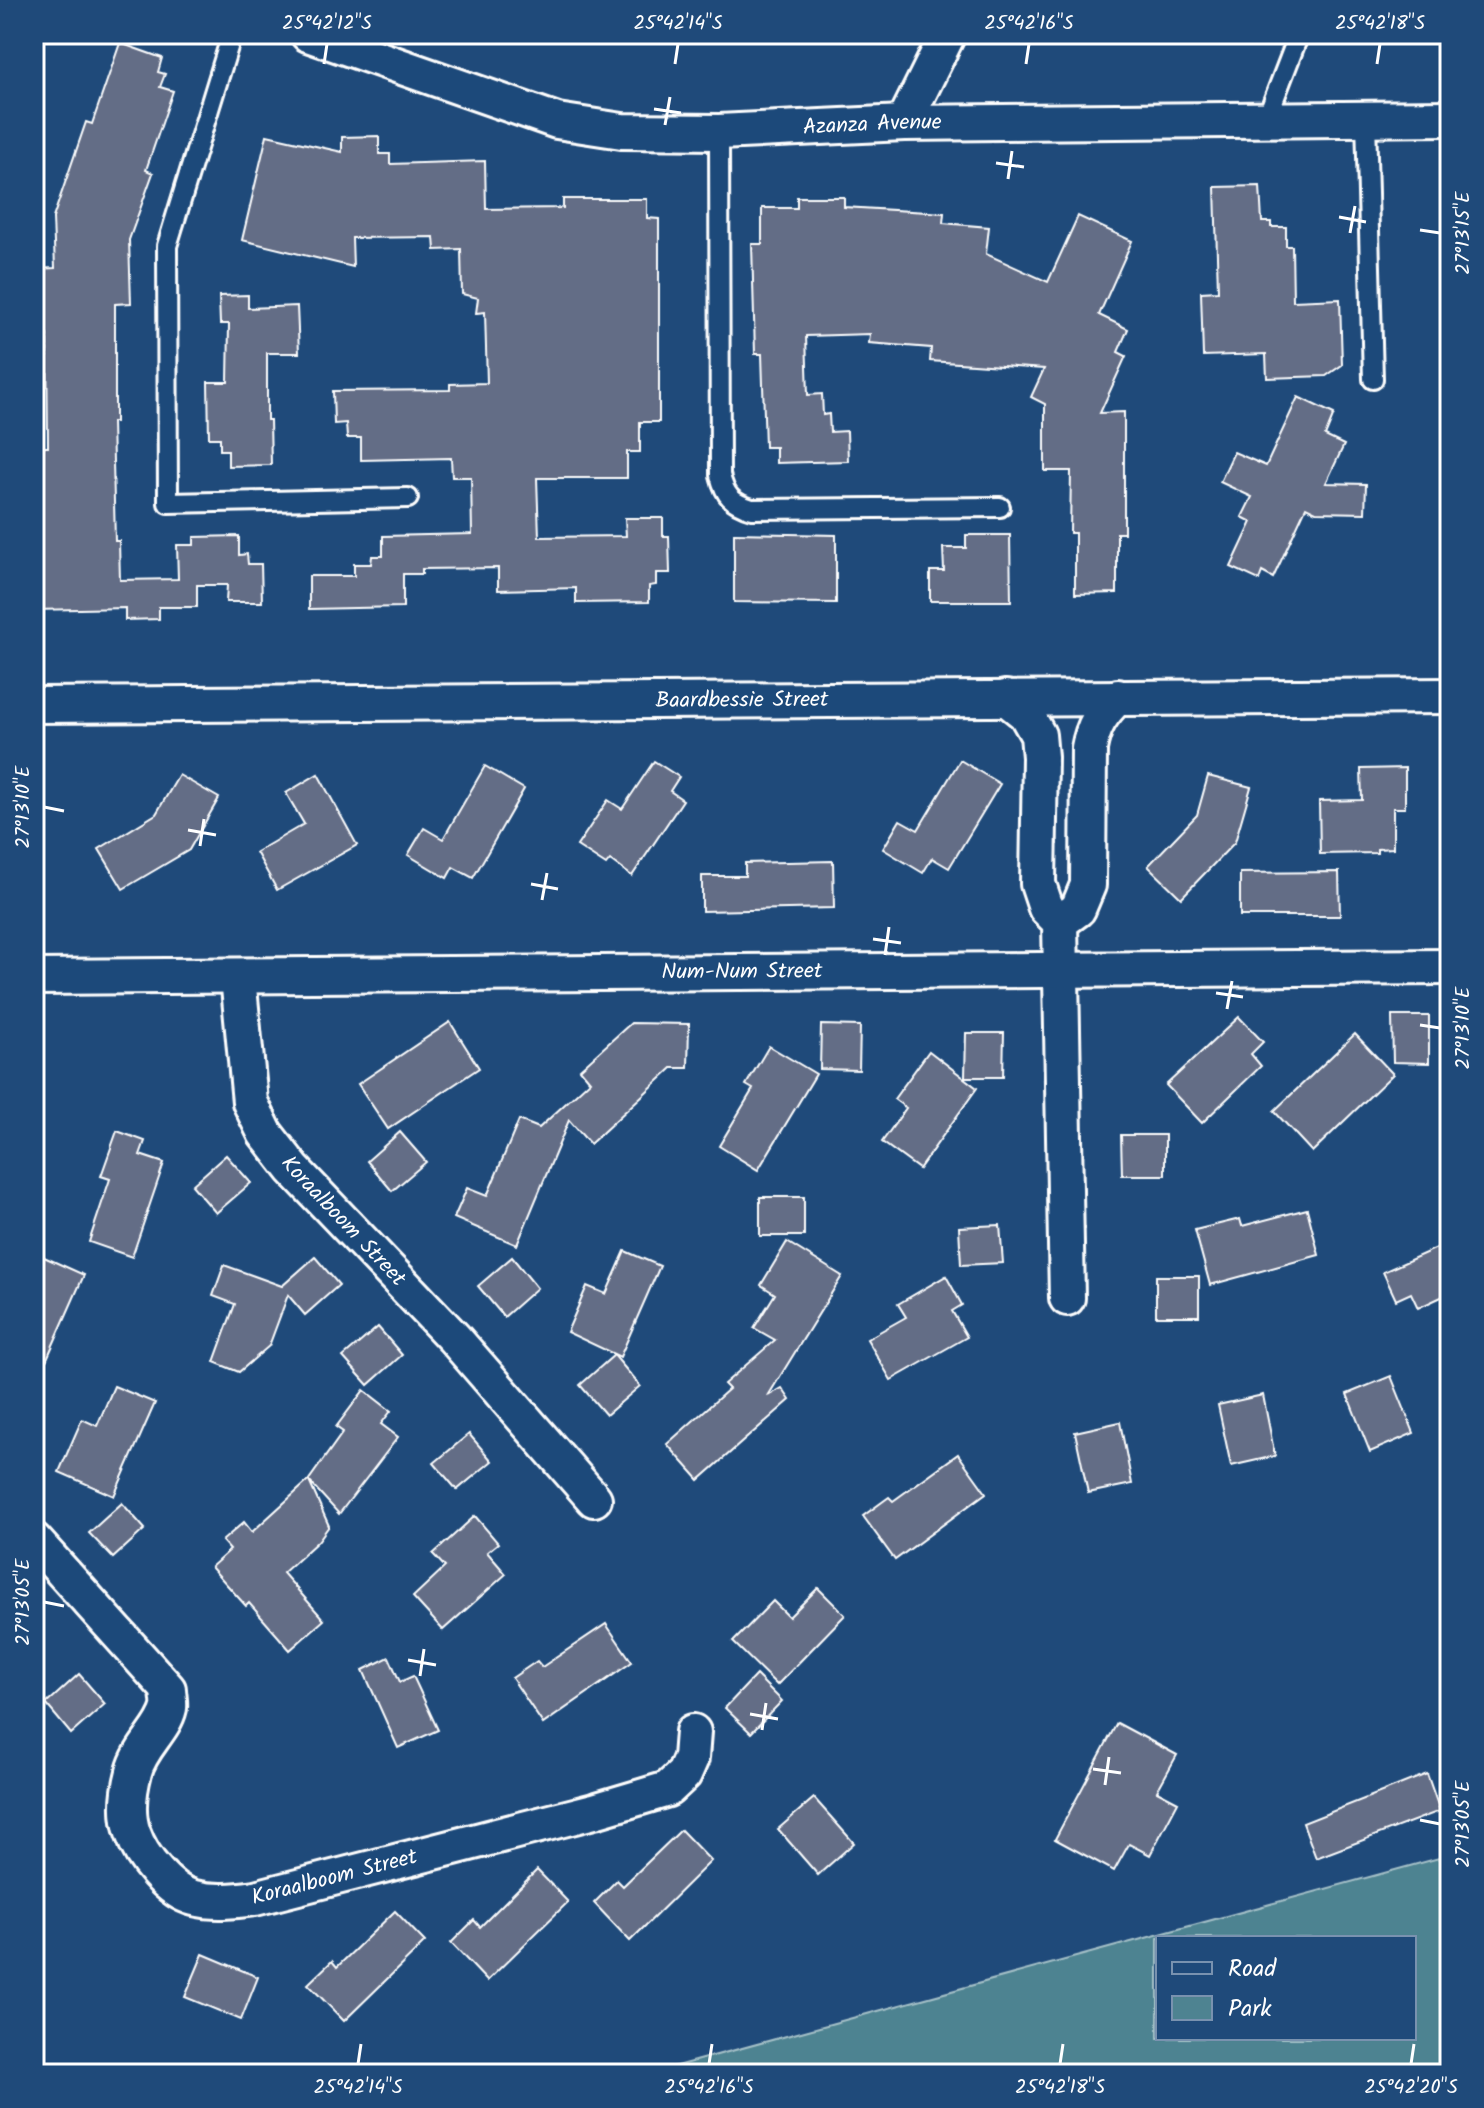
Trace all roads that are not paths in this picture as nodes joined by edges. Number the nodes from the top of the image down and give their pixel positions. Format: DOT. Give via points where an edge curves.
graph roads {
  1 [pos="232,34"];
  2 [pos="308,34"];
  3 [pos="948,34"];
  4 [pos="1299,34"];
  5 [pos="372,45"];
  6 [pos="1450,118"];
  7 [pos="1366,119"];
  8 [pos="1266,120"];
  9 [pos="904,123"];
  10 [pos="719,132"];
  11 [pos="1373,379"];
  12 [pos="408,498"];
  13 [pos="1000,507"];
  14 [pos="1450,696"];
  15 [pos="1118,697"];
  16 [pos="1006,698"];
  17 [pos="34,705"];
  18 [pos="1060,922"];
  19 [pos="1450,967"];
  20 [pos="1062,971"];
  21 [pos="34,977"];
  22 [pos="238,977"];
  23 [pos="1067,1298"];
  24 [pos="594,1499"];
  25 [pos="34,1540"];
  26 [pos="693,1732"];
  1 -- 12 [label="lane" via="167,246 168,503"];
  2 -- 5 [label="street, Azanza Avenue"];
  3 -- 9 [label="street"];
  4 -- 8 [label="lane"];
  5 -- 10 [label="street, Azanza Avenue" via="557,121 622,131"];
  6 -- 7 [label="street, Azanza Avenue"];
  7 -- 8 [label="street, Azanza Avenue"];
  7 -- 11 [label="lane"];
  8 -- 9 [label="street, Azanza Avenue"];
  9 -- 10 [label="street, Azanza Avenue"];
  10 -- 13 [label="lane" via="724,491 735,504 752,509"];
  14 -- 15 [label="street, Baardbessie Street"];
  15 -- 16 [label="street, Baardbessie Street"];
  15 -- 18 [label="street" via="1092,730 1088,885 1078,909"];
  16 -- 17 [label="street, Baardbessie Street"];
  16 -- 18 [label="street" via="1026,714 1038,735 1038,884 1046,908"];
  18 -- 20 [label="street"];
  19 -- 20 [label="street, Num-Num Street"];
  20 -- 22 [label="street, Num-Num Street"];
  20 -- 23 [label="street"];
  21 -- 22 [label="street, Num-Num Street"];
  22 -- 24 [label="street, Koraalboom Street" via="250,1102 265,1133"];
  25 -- 26 [label="street, Koraalboom Street" via="168,1689 170,1707 135,1768 128,1800 133,1832 162,1879 193,1898 255,1898 668,1789 684,1774"];
}
